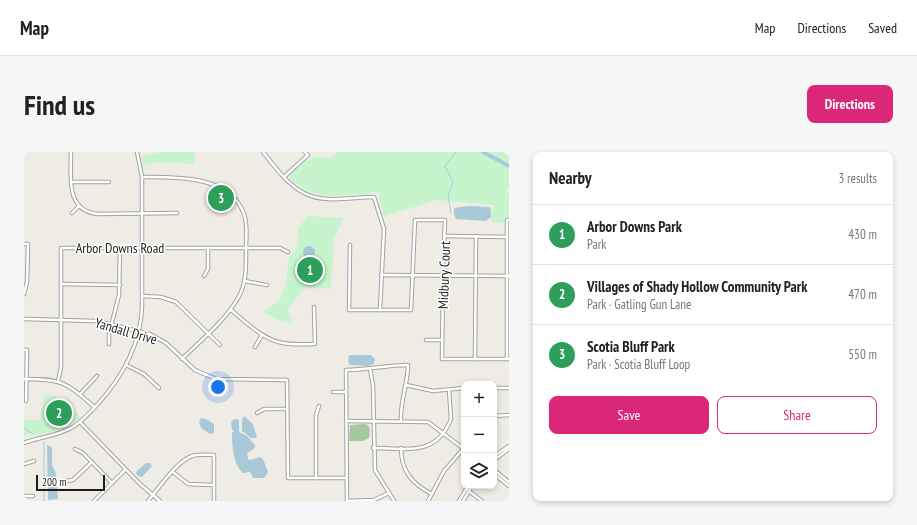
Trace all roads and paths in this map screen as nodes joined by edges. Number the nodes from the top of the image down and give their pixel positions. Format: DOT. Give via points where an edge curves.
graph roads {
  1 [pos="71,152"];
  2 [pos="137,152"];
  3 [pos="263,152"];
  4 [pos="306,152"];
  5 [pos="285,176"];
  6 [pos="142,177"];
  7 [pos="71,182"];
  8 [pos="109,182"];
  9 [pos="218,186"];
  10 [pos="233,198"];
  11 [pos="79,206"];
  12 [pos="72,213"];
  13 [pos="177,213"];
  14 [pos="142,214"];
  15 [pos="509,220"];
  16 [pos="445,236"];
  17 [pos="476,236"];
  18 [pos="506,236"];
  19 [pos="24,244"];
  20 [pos="350,245"];
  21 [pos="120,248"];
  22 [pos="142,248"];
  23 [pos="208,248"];
  24 [pos="246,248"];
  25 [pos="288,252"];
  26 [pos="26,273"];
  27 [pos="204,276"];
  28 [pos="381,276"];
  29 [pos="412,276"];
  30 [pos="442,276"];
  31 [pos="475,276"];
  32 [pos="508,276"];
  33 [pos="244,281"];
  34 [pos="61,284"];
  35 [pos="120,285"];
  36 [pos="267,285"];
  37 [pos="24,294"];
  38 [pos="142,296"];
  39 [pos="314,307"];
  40 [pos="231,310"];
  41 [pos="380,310"];
  42 [pos="24,319"];
  43 [pos="62,320"];
  44 [pos="112,325"];
  45 [pos="139,331"];
  46 [pos="208,333"];
  47 [pos="262,335"];
  48 [pos="426,340"];
  49 [pos="442,340"];
  50 [pos="109,344"];
  51 [pos="220,345"];
  52 [pos="255,347"];
  53 [pos="24,350"];
  54 [pos="182,359"];
  55 [pos="475,359"];
  56 [pos="508,359"];
  57 [pos="126,365"];
  58 [pos="370,369"];
  59 [pos="97,376"];
  60 [pos="26,379"];
  61 [pos="58,381"];
  62 [pos="406,385"];
  63 [pos="159,388"];
  64 [pos="461,388"];
  65 [pos="497,388"];
  66 [pos="509,388"];
  67 [pos="449,390"];
  68 [pos="333,392"];
  69 [pos="346,392"];
  70 [pos="80,394"];
  71 [pos="26,401"];
  72 [pos="319,406"];
  73 [pos="94,407"];
  74 [pos="287,409"];
  75 [pos="256,413"];
  76 [pos="509,415"];
  77 [pos="497,416"];
  78 [pos="346,421"];
  79 [pos="373,421"];
  80 [pos="401,421"];
  81 [pos="80,422"];
  82 [pos="443,432"];
  83 [pos="24,443"];
  84 [pos="509,446"];
  85 [pos="461,447"];
  86 [pos="374,448"];
  87 [pos="401,448"];
  88 [pos="75,449"];
  89 [pos="509,449"];
  90 [pos="461,452"];
  91 [pos="497,454"];
  92 [pos="497,458"];
  93 [pos="34,461"];
  94 [pos="92,462"];
  95 [pos="24,464"];
  96 [pos="125,470"];
  97 [pos="173,472"];
  98 [pos="497,472"];
  99 [pos="497,476"];
  100 [pos="316,478"];
  101 [pos="347,478"];
  102 [pos="66,481"];
  103 [pos="509,482"];
  104 [pos="112,483"];
  105 [pos="214,485"];
  106 [pos="509,486"];
  107 [pos="467,489"];
  108 [pos="468,489"];
  109 [pos="469,489"];
  110 [pos="389,493"];
  111 [pos="432,494"];
  112 [pos="153,495"];
  113 [pos="24,496"];
  114 [pos="34,496"];
  115 [pos="94,501"];
  116 [pos="148,501"];
  117 [pos="160,501"];
  118 [pos="214,501"];
  119 [pos="347,501"];
  120 [pos="394,501"];
  121 [pos="428,501"];
  122 [pos="459,501"];
  123 [pos="463,501"];
  124 [pos="482,501"];
  1 -- 7 [label="street"];
  2 -- 6 [label="street"];
  3 -- 5 [label="street"];
  4 -- 5 [label="street" via="308,155"];
  5 -- 28 [label="street" via="295,187 318,198 374,197 384,230"];
  6 -- 9 [label="street" via="190,179"];
  6 -- 14 [label="street"];
  7 -- 8 [label="street"];
  7 -- 11 [label="street" via="72,195"];
  9 -- 10 [label="street"];
  9 -- 10 [label="street" via="210,202 214,209 222,208"];
  10 -- 24 [label="street" via="245,215"];
  11 -- 12 [label="street"];
  11 -- 14 [label="street" via="94,214"];
  13 -- 14 [label="street"];
  14 -- 22 [label="street"];
  15 -- 18 [label="street"];
  16 -- 17 [label="street"];
  16 -- 29 [label="street, Midbury Court" via="445,220 415,220"];
  16 -- 30 [label="street, Midbury Court"];
  17 -- 18 [label="street"];
  17 -- 31 [label="street"];
  18 -- 32 [label="street"];
  19 -- 26 [label="street" via="28,244"];
  20 -- 41 [label="street" via="349,310"];
  21 -- 22 [label="street, Arbor Downs Road"];
  21 -- 34 [label="street, Arbor Downs Road" via="61,248"];
  21 -- 35 [label="street"];
  22 -- 23 [label="street, Arbor Downs Road"];
  22 -- 38 [label="street"];
  23 -- 24 [label="street, Arbor Downs Road"];
  23 -- 27 [label="street" via="208,269"];
  24 -- 25 [label="street, Arbor Downs Road" via="280,248"];
  24 -- 33 [label="street"];
  26 -- 37 [label="street"];
  28 -- 29 [label="street"];
  28 -- 41 [label="street"];
  29 -- 30 [label="street"];
  29 -- 41 [label="street" via="411,310"];
  30 -- 31 [label="street"];
  30 -- 49 [label="street, Midbury Court"];
  31 -- 32 [label="street"];
  31 -- 55 [label="street"];
  32 -- 56 [label="street"];
  33 -- 36 [label="street"];
  33 -- 40 [label="street" via="241,293"];
  34 -- 35 [label="street"];
  34 -- 43 [label="street, Arbor Downs Road"];
  35 -- 44 [label="street"];
  38 -- 45 [label="street"];
  38 -- 46 [label="street" via="172,300"];
  39 -- 47 [label="street" via="315,344 282,343"];
  40 -- 46 [label="street"];
  40 -- 47 [label="street"];
  42 -- 43 [label="street, Yandall Drive"];
  43 -- 44 [label="street, Yandall Drive" via="90,320"];
  43 -- 61 [label="street, Arbor Downs Road" via="61,367"];
  44 -- 45 [label="street, Yandall Drive"];
  44 -- 50 [label="street"];
  45 -- 54 [label="street, Yandall Drive" via="161,340"];
  45 -- 57 [label="street"];
  46 -- 51 [label="street"];
  46 -- 54 [label="street"];
  47 -- 52 [label="street"];
  48 -- 49 [label="street"];
  49 -- 55 [label="street, Midbury Court" via="442,359"];
  53 -- 60 [label="street" via="27,350"];
  54 -- 74 [label="street, Yandall Drive" via="195,370 216,379 287,380"];
  55 -- 56 [label="street"];
  57 -- 63 [label="street" via="144,374"];
  57 -- 73 [label="street" via="115,384"];
  58 -- 62 [label="street" via="408,365"];
  58 -- 69 [label="street" via="346,370"];
  58 -- 79 [label="street" via="373,385"];
  59 -- 70 [label="street"];
  60 -- 61 [label="street"];
  60 -- 71 [label="street"];
  61 -- 70 [label="street"];
  62 -- 67 [label="street" via="430,391"];
  62 -- 80 [label="street" via="401,404"];
  64 -- 67 [label="street"];
  65 -- 66 [label="street"];
  67 -- 82 [label="street" via="451,416"];
  68 -- 69 [label="street"];
  69 -- 78 [label="street"];
  70 -- 73 [label="street"];
  72 -- 100 [label="street" via="316,415"];
  73 -- 81 [label="street"];
  74 -- 75 [label="street" via="264,409"];
  74 -- 100 [label="street" via="288,478"];
  76 -- 77 [label="street"];
  78 -- 79 [label="street"];
  78 -- 101 [label="street"];
  79 -- 80 [label="street"];
  79 -- 86 [label="street"];
  80 -- 82 [label="street" via="428,422"];
  81 -- 83 [label="street" via="68,429"];
  81 -- 96 [label="street"];
  82 -- 85 [label="street"];
  82 -- 87 [label="street" via="427,447"];
  84 -- 91 [label="street"];
  86 -- 87 [label="street"];
  86 -- 110 [label="street" via="375,470"];
  87 -- 111 [label="street" via="401,462 414,482"];
  88 -- 94 [label="street"];
  89 -- 92 [label="street"];
  90 -- 111 [label="street" via="444,471"];
  93 -- 95 [label="street"];
  94 -- 102 [label="street" via="73,480"];
  94 -- 104 [label="street"];
  96 -- 104 [label="street"];
  96 -- 112 [label="street"];
  97 -- 105 [label="street" via="188,484"];
  97 -- 105 [label="street" via="188,458 196,455 214,455"];
  97 -- 112 [label="street"];
  98 -- 103 [label="street"];
  99 -- 106 [label="street"];
  100 -- 101 [label="street"];
  101 -- 119 [label="street"];
  104 -- 115 [label="street"];
  105 -- 118 [label="street"];
  107 -- 122 [label="street"];
  108 -- 123 [label="street"];
  109 -- 124 [label="street"];
  110 -- 119 [label="street" via="374,500"];
  110 -- 120 [label="street"];
  111 -- 121 [label="street"];
  112 -- 116 [label="street"];
  112 -- 117 [label="street"];
  113 -- 114 [label="street"];
}
